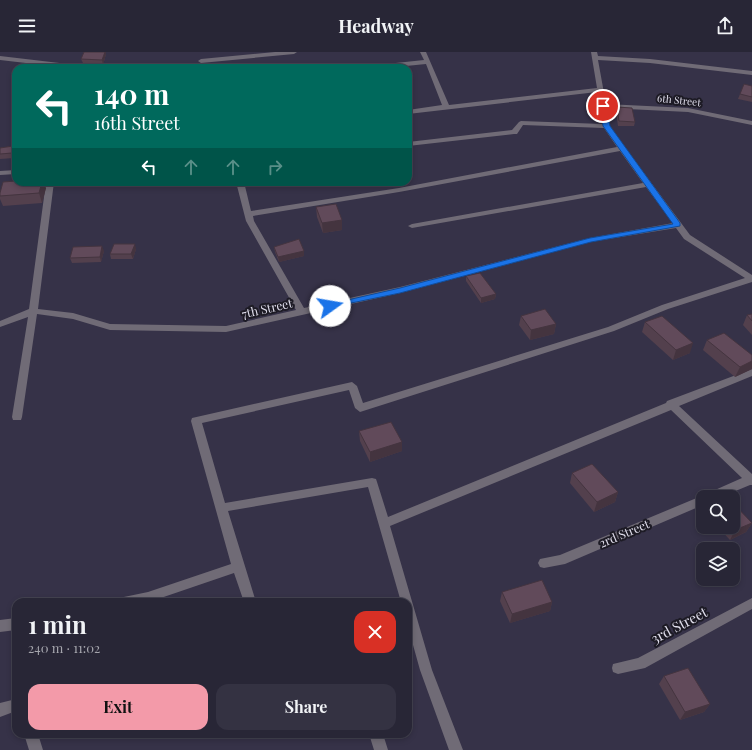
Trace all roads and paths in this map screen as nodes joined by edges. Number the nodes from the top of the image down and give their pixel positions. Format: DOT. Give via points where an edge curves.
graph roads {
  1 [pos="198,52"];
  2 [pos="294,52"];
  3 [pos="423,52"];
  4 [pos="595,55"];
  5 [pos="0,58"];
  6 [pos="428,62"];
  7 [pos="51,64"];
  8 [pos="202,64"];
  9 [pos="209,64"];
  10 [pos="408,64"];
  11 [pos="752,74"];
  12 [pos="600,90"];
  13 [pos="603,106"];
  14 [pos="446,107"];
  15 [pos="412,111"];
  16 [pos="752,123"];
  17 [pos="606,126"];
  18 [pos="412,144"];
  19 [pos="622,148"];
  20 [pos="0,172"];
  21 [pos="12,172"];
  22 [pos="648,184"];
  23 [pos="49,186"];
  24 [pos="241,186"];
  25 [pos="248,214"];
  26 [pos="678,225"];
  27 [pos="412,226"];
  28 [pos="752,279"];
  29 [pos="33,311"];
  30 [pos="302,312"];
  31 [pos="0,324"];
  32 [pos="752,372"];
  33 [pos="672,404"];
  34 [pos="17,417"];
  35 [pos="751,480"];
  36 [pos="727,490"];
  37 [pos="696,503"];
  38 [pos="220,508"];
  39 [pos="384,524"];
  40 [pos="544,563"];
  41 [pos="238,567"];
  42 [pos="143,598"];
  43 [pos="249,598"];
  44 [pos="406,598"];
  45 [pos="752,603"];
  46 [pos="412,619"];
  47 [pos="12,624"];
  48 [pos="0,626"];
  49 [pos="618,668"];
  50 [pos="12,706"];
  51 [pos="0,710"];
  52 [pos="32,738"];
  53 [pos="378,738"];
  54 [pos="36,750"];
  55 [pos="382,750"];
  56 [pos="456,750"];
  1 -- 8 [label="street"];
  2 -- 9 [label="street"];
  3 -- 6 [label="street"];
  4 -- 11 [label="street"];
  4 -- 12 [label="street"];
  5 -- 7 [label="street"];
  6 -- 10 [label="street"];
  6 -- 14 [label="street"];
  12 -- 13 [label="street"];
  12 -- 14 [label="street"];
  13 -- 16 [label="street, 6th Street" via="688,110"];
  13 -- 17 [label="street"];
  14 -- 15 [label="street"];
  17 -- 18 [label="street" via="521,123 514,132"];
  17 -- 19 [label="street"];
  19 -- 22 [label="street"];
  19 -- 25 [label="street" via="399,190"];
  20 -- 21 [label="street"];
  22 -- 26 [label="street"];
  22 -- 27 [label="street"];
  23 -- 29 [label="street"];
  24 -- 25 [label="street"];
  25 -- 30 [label="street"];
  26 -- 28 [label="street" via="687,238"];
  26 -- 30 [label="street, 7th Street" via="590,240 400,290"];
  28 -- 38 [label="street" via="665,307 611,329 360,408 352,386 196,421"];
  29 -- 30 [label="street, 7th Street" via="73,316 110,327 226,329"];
  29 -- 31 [label="street, 7th Street"];
  29 -- 34 [label="street"];
  32 -- 33 [label="street"];
  33 -- 35 [label="street"];
  33 -- 39 [label="street"];
  35 -- 36 [label="street"];
  37 -- 40 [label="street, 2rd Street" via="561,560"];
  38 -- 39 [label="street" via="372,482"];
  38 -- 41 [label="street"];
  39 -- 44 [label="street"];
  41 -- 42 [label="street"];
  41 -- 43 [label="street"];
  45 -- 49 [label="street, 3rd Street" via="640,664"];
  46 -- 56 [label="street" via="426,670"];
  47 -- 48 [label="street"];
  50 -- 51 [label="street"];
  52 -- 54 [label="street"];
  53 -- 55 [label="street"];
}
